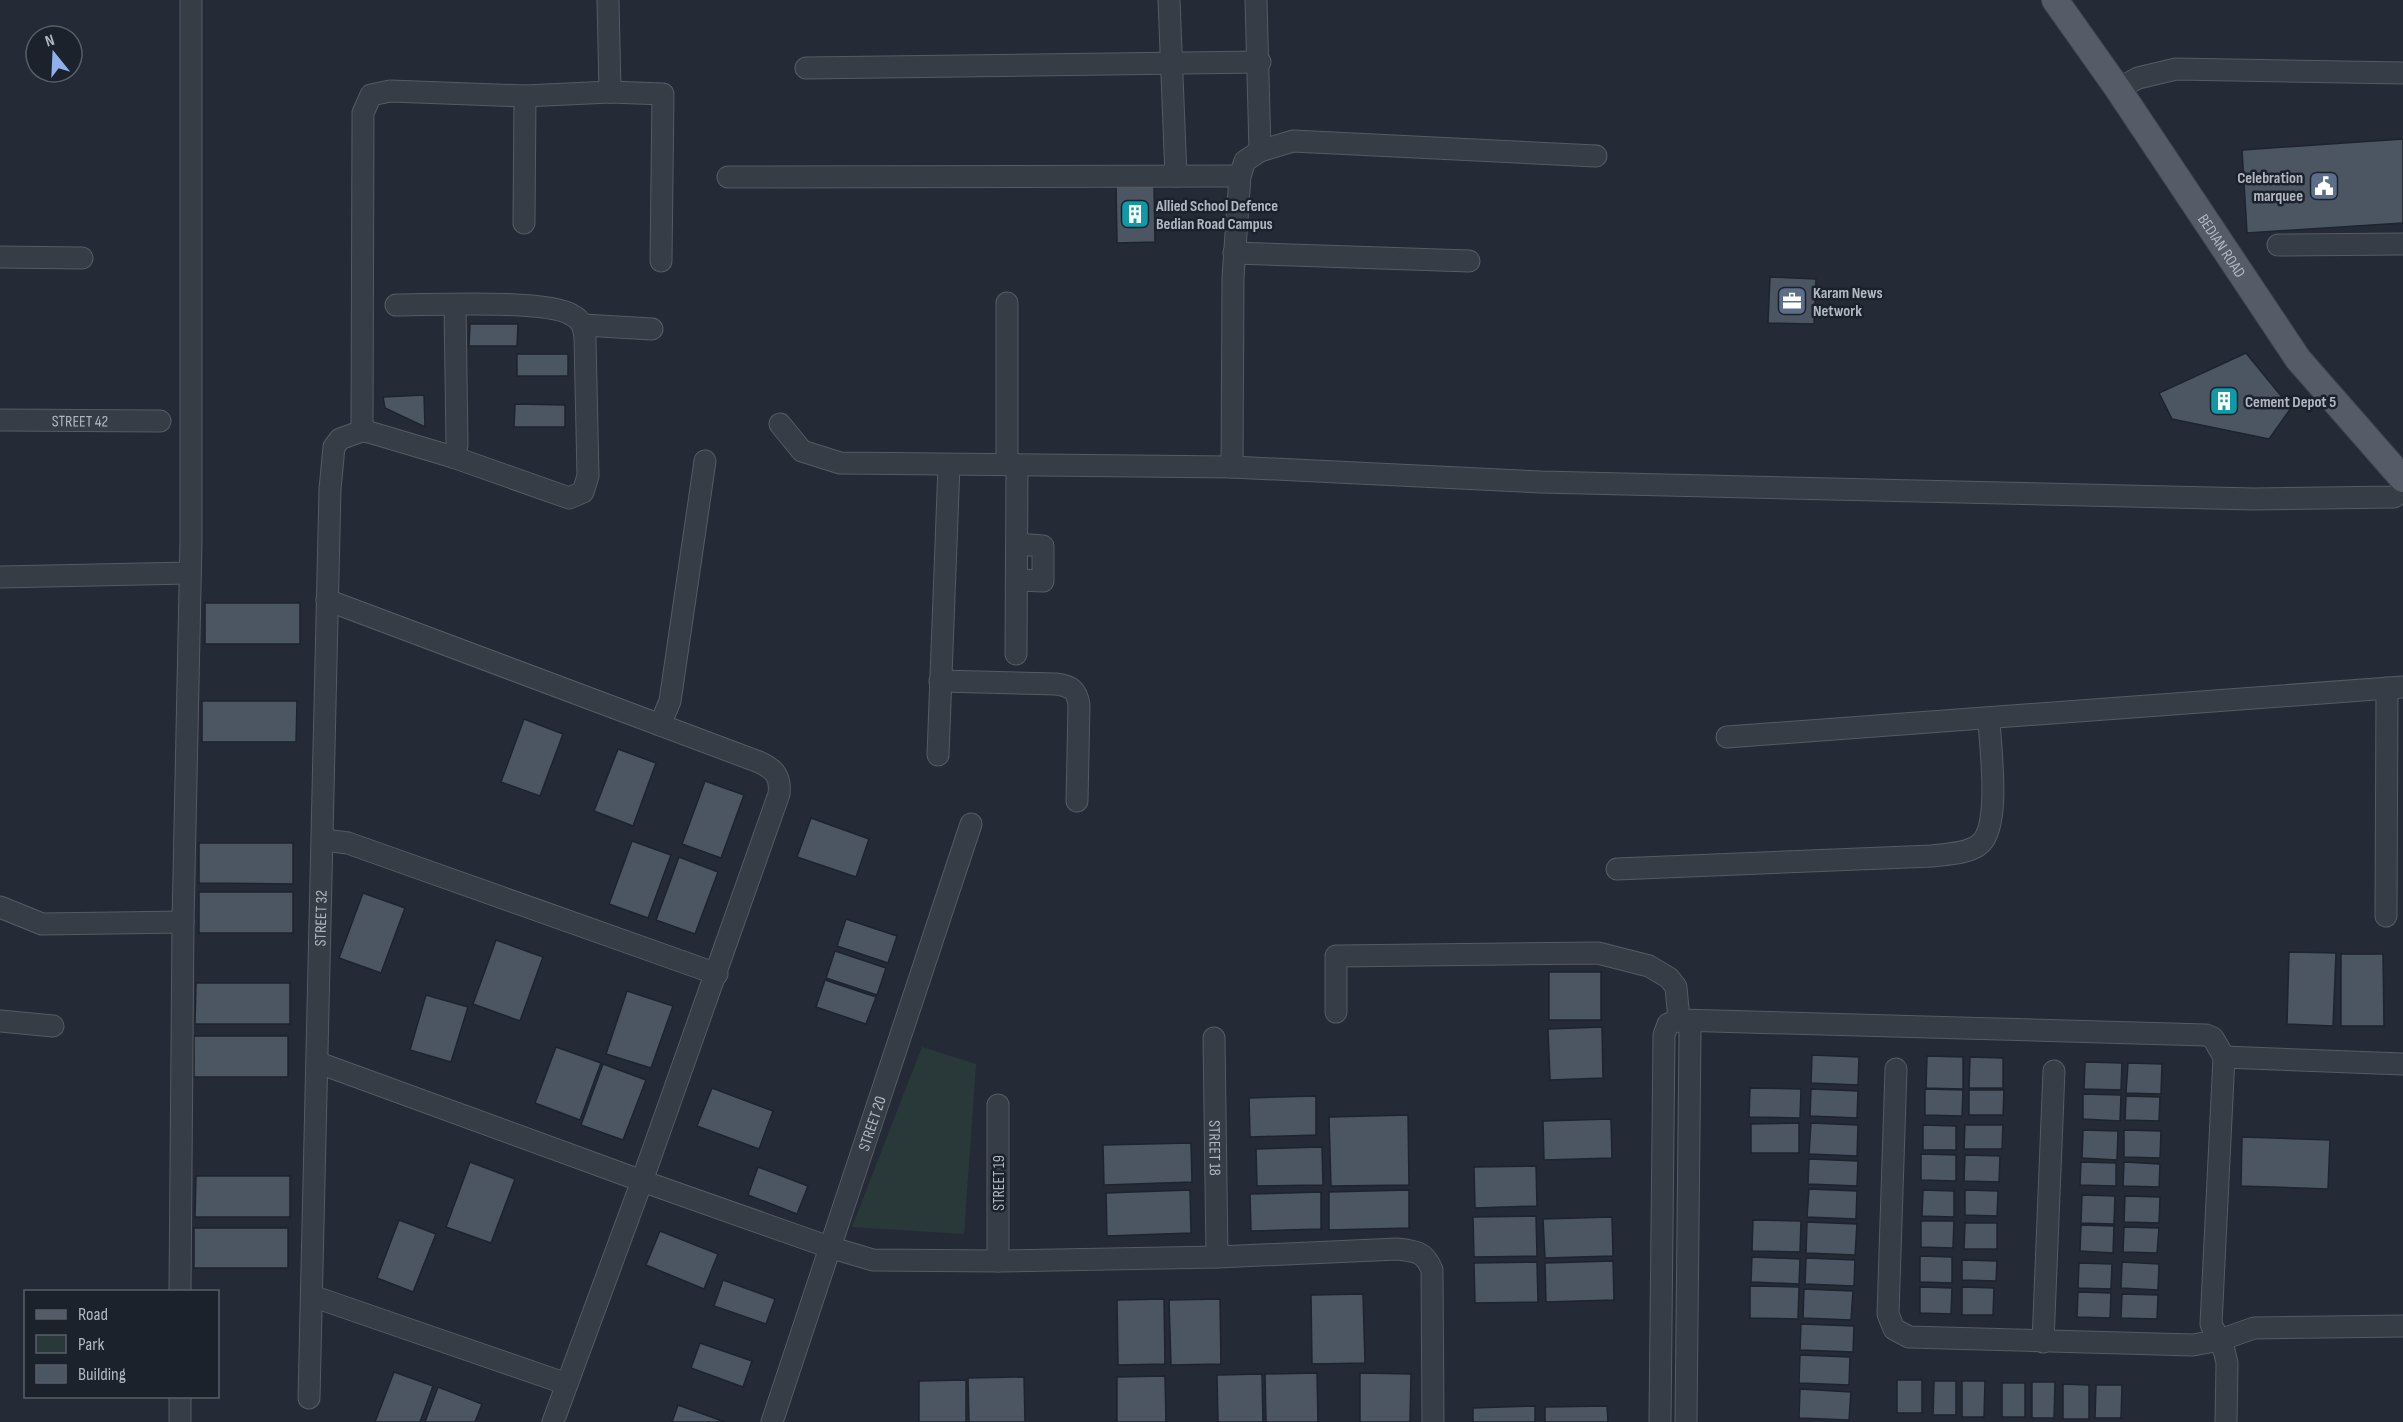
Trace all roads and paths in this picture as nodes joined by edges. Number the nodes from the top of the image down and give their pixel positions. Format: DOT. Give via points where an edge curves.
graph roads {
  1 [pos="191,0"];
  2 [pos="608,0"];
  3 [pos="1169,0"];
  4 [pos="1256,0"];
  5 [pos="2055,0"];
  6 [pos="1260,62"];
  7 [pos="1172,63"];
  8 [pos="806,68"];
  9 [pos="2403,73"];
  10 [pos="2118,89"];
  11 [pos="610,92"];
  12 [pos="525,96"];
  13 [pos="1260,150"];
  14 [pos="1596,156"];
  15 [pos="1176,176"];
  16 [pos="1240,176"];
  17 [pos="728,177"];
  18 [pos="524,223"];
  19 [pos="2403,244"];
  20 [pos="2278,245"];
  21 [pos="1234,253"];
  22 [pos="0,257"];
  23 [pos="82,258"];
  24 [pos="661,261"];
  25 [pos="1469,261"];
  26 [pos="1008,303"];
  27 [pos="396,305"];
  28 [pos="455,305"];
  29 [pos="583,325"];
  30 [pos="652,329"];
  31 [pos="0,420"];
  32 [pos="160,421"];
  33 [pos="780,424"];
  34 [pos="362,431"];
  35 [pos="453,457"];
  36 [pos="705,461"];
  37 [pos="949,465"];
  38 [pos="1012,465"];
  39 [pos="1232,467"];
  40 [pos="2403,479"];
  41 [pos="2403,491"];
  42 [pos="190,573"];
  43 [pos="0,577"];
  44 [pos="327,600"];
  45 [pos="1016,654"];
  46 [pos="940,681"];
  47 [pos="2395,688"];
  48 [pos="1989,719"];
  49 [pos="660,724"];
  50 [pos="1727,737"];
  51 [pos="938,755"];
  52 [pos="1077,801"];
  53 [pos="971,824"];
  54 [pos="324,840"];
  55 [pos="1617,869"];
  56 [pos="0,907"];
  57 [pos="2386,916"];
  58 [pos="183,922"];
  59 [pos="717,974"];
  60 [pos="1336,1012"];
  61 [pos="1679,1020"];
  62 [pos="0,1021"];
  63 [pos="52,1026"];
  64 [pos="1214,1038"];
  65 [pos="2224,1057"];
  66 [pos="319,1063"];
  67 [pos="2403,1064"];
  68 [pos="1896,1069"];
  69 [pos="2055,1071"];
  70 [pos="998,1105"];
  71 [pos="642,1181"];
  72 [pos="829,1247"];
  73 [pos="1217,1257"];
  74 [pos="998,1261"];
  75 [pos="180,1290"];
  76 [pos="312,1296"];
  77 [pos="2403,1326"];
  78 [pos="2220,1340"];
  79 [pos="2043,1342"];
  80 [pos="567,1384"];
  81 [pos="180,1398"];
  82 [pos="309,1398"];
  83 [pos="180,1422"];
  84 [pos="553,1422"];
  85 [pos="772,1422"];
  86 [pos="1433,1422"];
  87 [pos="1660,1422"];
  88 [pos="1686,1422"];
  89 [pos="2226,1422"];
  1 -- 42 [label="street"];
  2 -- 11 [label="street"];
  3 -- 7 [label="street"];
  4 -- 6 [label="street"];
  5 -- 10 [label="main road, BEDIAN ROAD"];
  6 -- 7 [label="street"];
  6 -- 13 [label="street"];
  7 -- 8 [label="street"];
  7 -- 15 [label="street"];
  9 -- 10 [label="street" via="2176,69 2138,78"];
  10 -- 40 [label="main road, BEDIAN ROAD" via="2298,359"];
  11 -- 12 [label="street"];
  11 -- 24 [label="street" via="663,94"];
  12 -- 18 [label="street"];
  12 -- 34 [label="street" via="390,91 371,95 366,102"];
  13 -- 14 [label="street" via="1293,141"];
  13 -- 16 [label="street" via="1245,161"];
  15 -- 16 [label="street"];
  15 -- 17 [label="street"];
  16 -- 21 [label="street"];
  19 -- 20 [label="street"];
  21 -- 25 [label="street"];
  21 -- 39 [label="street"];
  22 -- 23 [label="street"];
  26 -- 38 [label="street"];
  27 -- 28 [label="street"];
  28 -- 29 [label="street" via="559,309 574,315"];
  28 -- 35 [label="street" via="457,445"];
  29 -- 30 [label="street"];
  29 -- 35 [label="street" via="588,476 583,492 562,496"];
  31 -- 32 [label="street, STREET 42"];
  33 -- 37 [label="street" via="802,451 840,463"];
  34 -- 35 [label="street"];
  34 -- 44 [label="street, STREET 32" via="340,439 334,447"];
  36 -- 49 [label="street" via="670,701"];
  37 -- 38 [label="street"];
  37 -- 46 [label="street"];
  38 -- 39 [label="street"];
  38 -- 45 [label="street" via="1017,544 1043,546 1042,582 1017,580"];
  39 -- 41 [label="street" via="1541,482 2254,499 2394,497"];
  42 -- 43 [label="street"];
  42 -- 58 [label="street"];
  44 -- 49 [label="street"];
  44 -- 54 [label="street, STREET 32"];
  46 -- 51 [label="street"];
  46 -- 52 [label="street" via="1056,684 1071,688 1079,705"];
  47 -- 48 [label="street"];
  47 -- 57 [label="street"];
  48 -- 50 [label="street"];
  48 -- 55 [label="street" via="1992,814 1980,845 1932,856"];
  49 -- 59 [label="street" via="768,766 780,783"];
  53 -- 72 [label="street, STREET 20"];
  54 -- 59 [label="street" via="348,843"];
  54 -- 66 [label="street, STREET 32"];
  56 -- 58 [label="street" via="42,924"];
  58 -- 75 [label="street"];
  59 -- 71 [label="street"];
  60 -- 61 [label="street" via="1336,956 1598,953 1649,966 1669,978 1676,987"];
  61 -- 65 [label="street" via="2206,1035 2213,1038"];
  61 -- 87 [label="street" via="1668,1024 1664,1035"];
  61 -- 88 [label="street" via="1688,1025 1690,1032"];
  62 -- 63 [label="street"];
  64 -- 73 [label="street, STREET 18"];
  65 -- 67 [label="street"];
  65 -- 78 [label="street" via="2211,1324"];
  66 -- 71 [label="street"];
  66 -- 76 [label="street, STREET 32"];
  68 -- 79 [label="street" via="1888,1314 1894,1329 1909,1336"];
  69 -- 79 [label="street"];
  70 -- 74 [label="street, STREET 19"];
  71 -- 72 [label="street"];
  71 -- 80 [label="street"];
  72 -- 74 [label="street" via="873,1260"];
  72 -- 85 [label="street, STREET 20"];
  73 -- 74 [label="street"];
  73 -- 86 [label="street" via="1397,1249 1427,1257 1432,1270"];
  76 -- 80 [label="street"];
  76 -- 82 [label="street, STREET 32"];
  77 -- 78 [label="street" via="2254,1328"];
  78 -- 79 [label="street" via="2193,1345"];
  78 -- 89 [label="street" via="2227,1363"];
  80 -- 84 [label="street"];
  81 -- 83 [label="street"];
}
